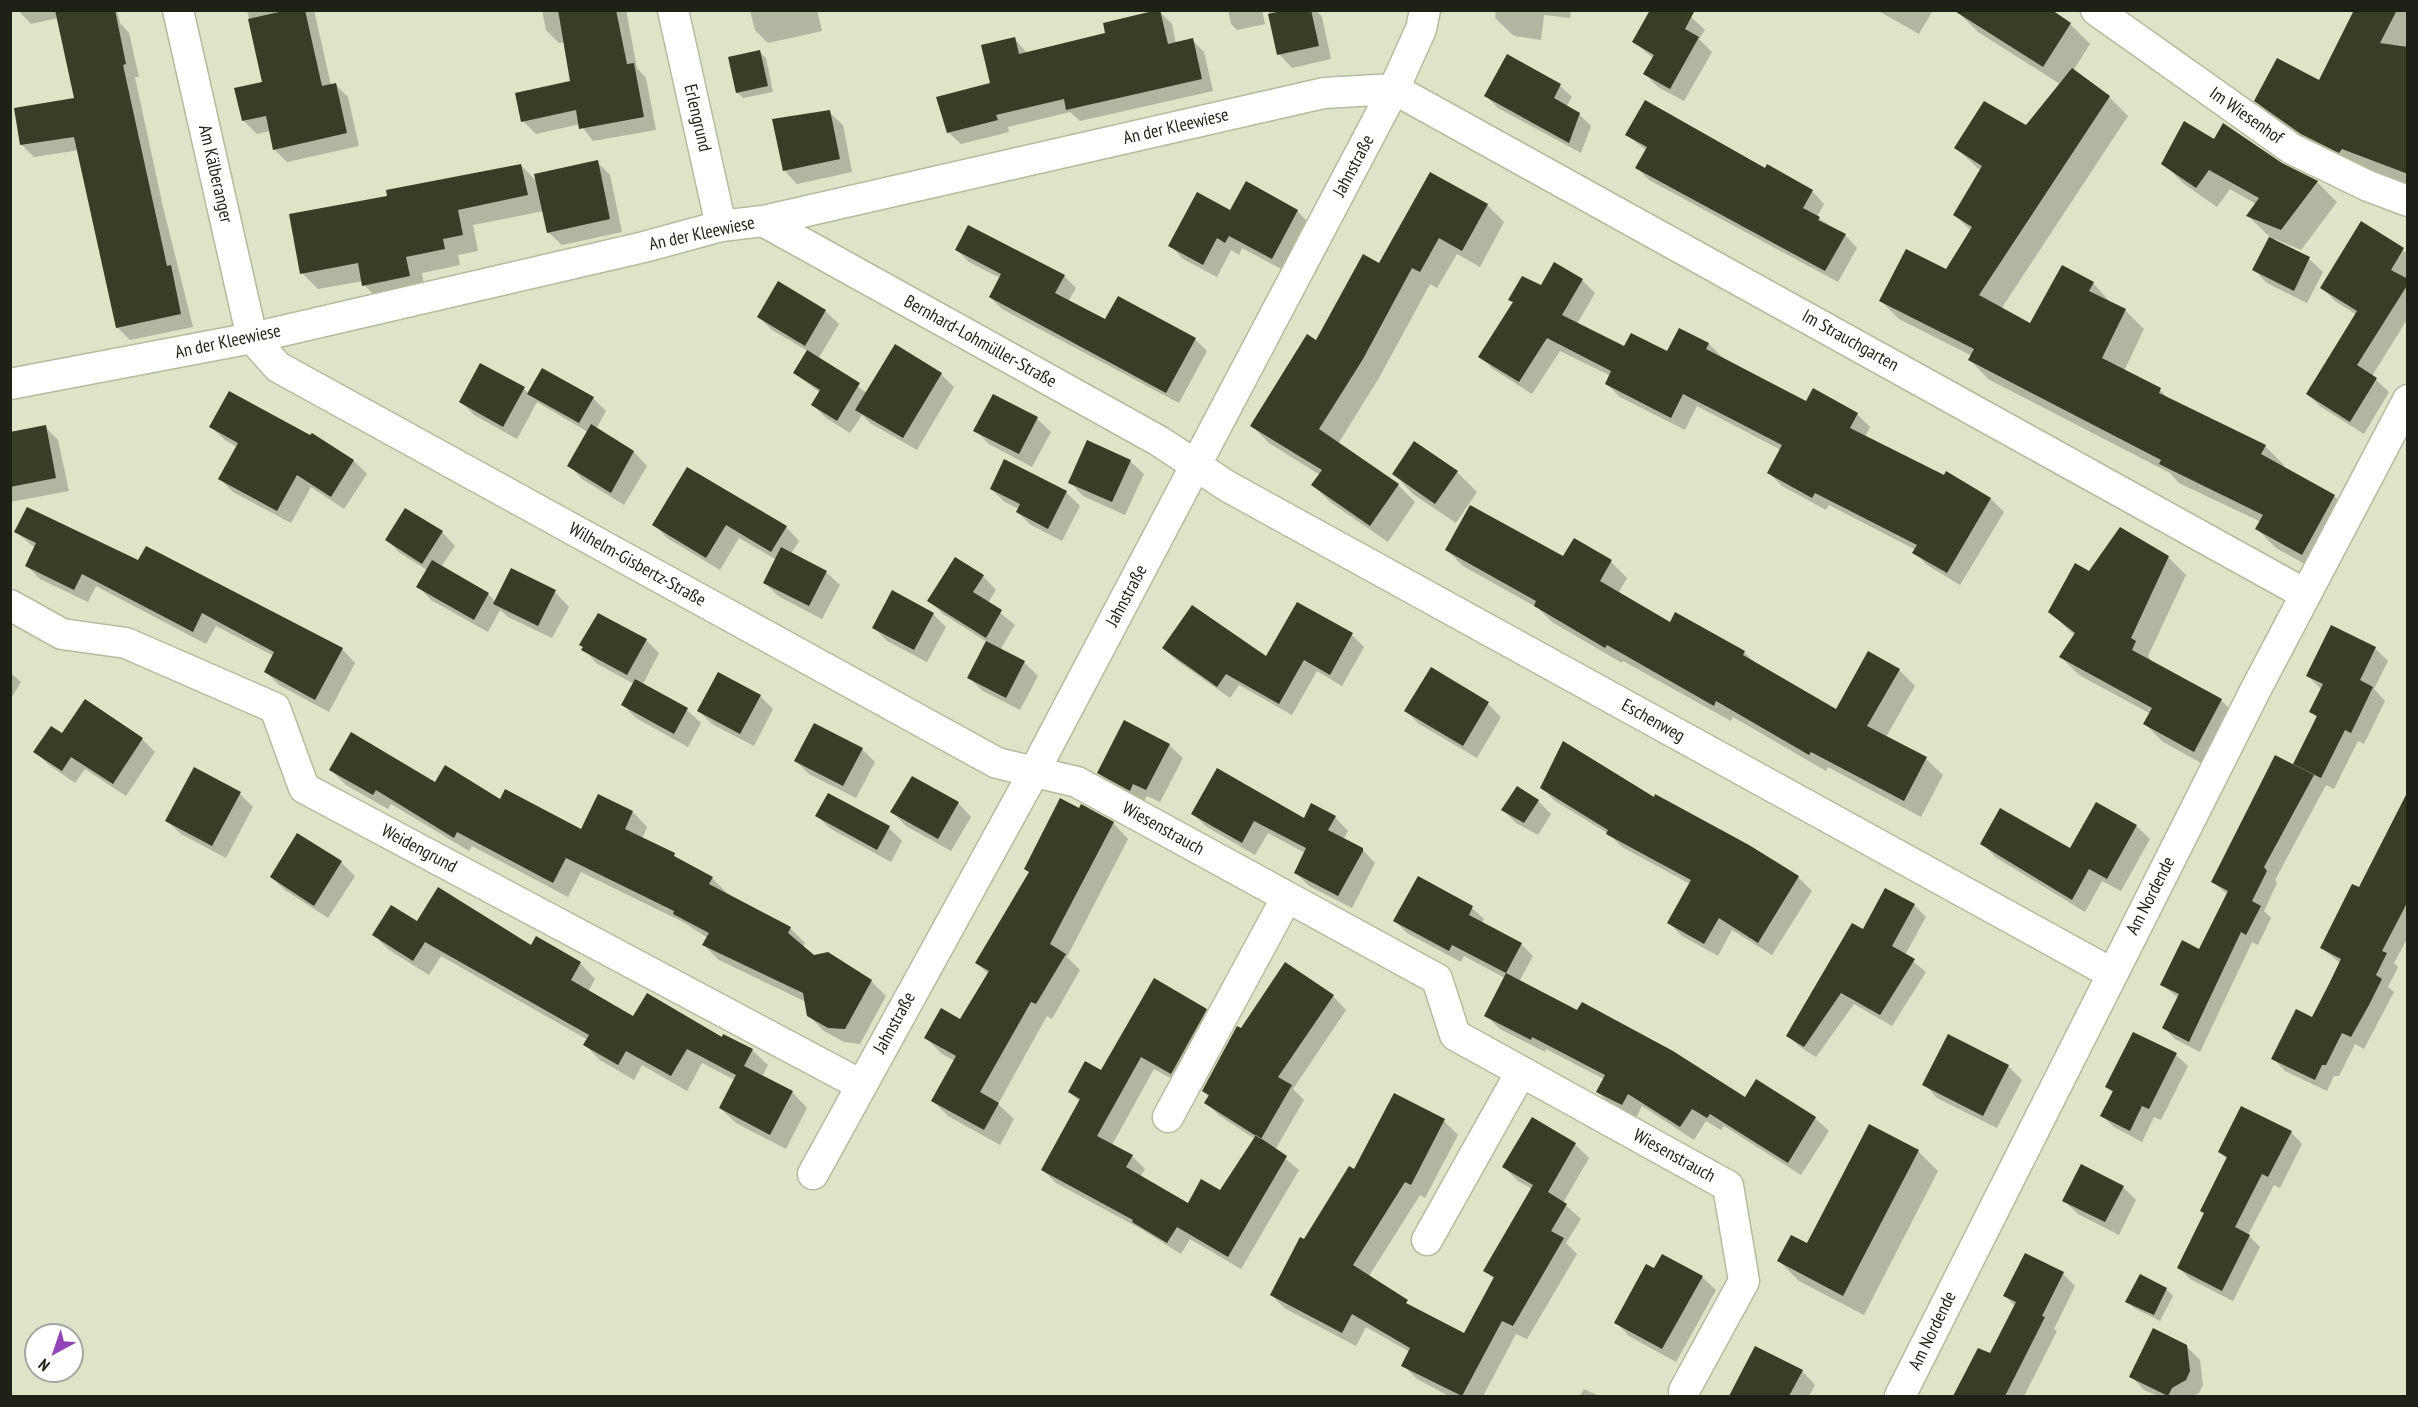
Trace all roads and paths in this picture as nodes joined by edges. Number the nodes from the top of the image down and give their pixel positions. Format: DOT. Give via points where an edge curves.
graph roads {
  1 [pos="178,10"];
  2 [pos="673,10"];
  3 [pos="1425,10"];
  4 [pos="2096,10"];
  5 [pos="1394,89"];
  6 [pos="2408,201"];
  7 [pos="763,221"];
  8 [pos="721,226"];
  9 [pos="252,338"];
  10 [pos="10,384"];
  11 [pos="2408,399"];
  12 [pos="1196,466"];
  13 [pos="2305,594"];
  14 [pos="10,605"];
  15 [pos="1034,772"];
  16 [pos="1287,897"];
  17 [pos="2111,973"];
  18 [pos="1521,1072"];
  19 [pos="861,1085"];
  20 [pos="1168,1117"];
  21 [pos="813,1174"];
  22 [pos="1427,1240"];
  23 [pos="1684,1391"];
  24 [pos="1900,1396"];
  1 -- 9 [label="street, Am Kälberanger"];
  2 -- 8 [label="street, Erlengrund"];
  3 -- 5 [label="street, Jahnstraße" via="1421,29"];
  4 -- 6 [label="street, Im Wiesenhof" via="2292,148"];
  5 -- 7 [label="street, An der Kleewiese" via="1324,93"];
  5 -- 12 [label="street, Jahnstraße"];
  5 -- 13 [label="street, Im Strauchgarten"];
  7 -- 8 [label="street, An der Kleewiese"];
  7 -- 12 [label="street, Bernhard-Lohmüller-Straße" via="1159,441"];
  8 -- 9 [label="street, An der Kleewiese"];
  9 -- 10 [label="street, An der Kleewiese"];
  9 -- 15 [label="street, Wilhelm-Gisbertz-Straße" via="278,367 997,763"];
  11 -- 13 [label="street, Am Nordende"];
  12 -- 15 [label="street, Jahnstraße"];
  12 -- 17 [label="street, Eschenweg"];
  13 -- 17 [label="street, Am Nordende"];
  14 -- 19 [label="street, Weidengrund" via="62,634 126,644 275,708 304,788"];
  15 -- 16 [label="street, Wiesenstrauch" via="1077,782"];
  15 -- 19 [label="street, Jahnstraße"];
  16 -- 18 [label="street, Wiesenstrauch" via="1437,979 1455,1035"];
  16 -- 20 [label="street"];
  17 -- 24 [label="street, Am Nordende"];
  18 -- 22 [label="street"];
  18 -- 23 [label="street, Wiesenstrauch" via="1728,1186 1744,1281"];
  19 -- 21 [label="street, Jahnstraße"];
}
